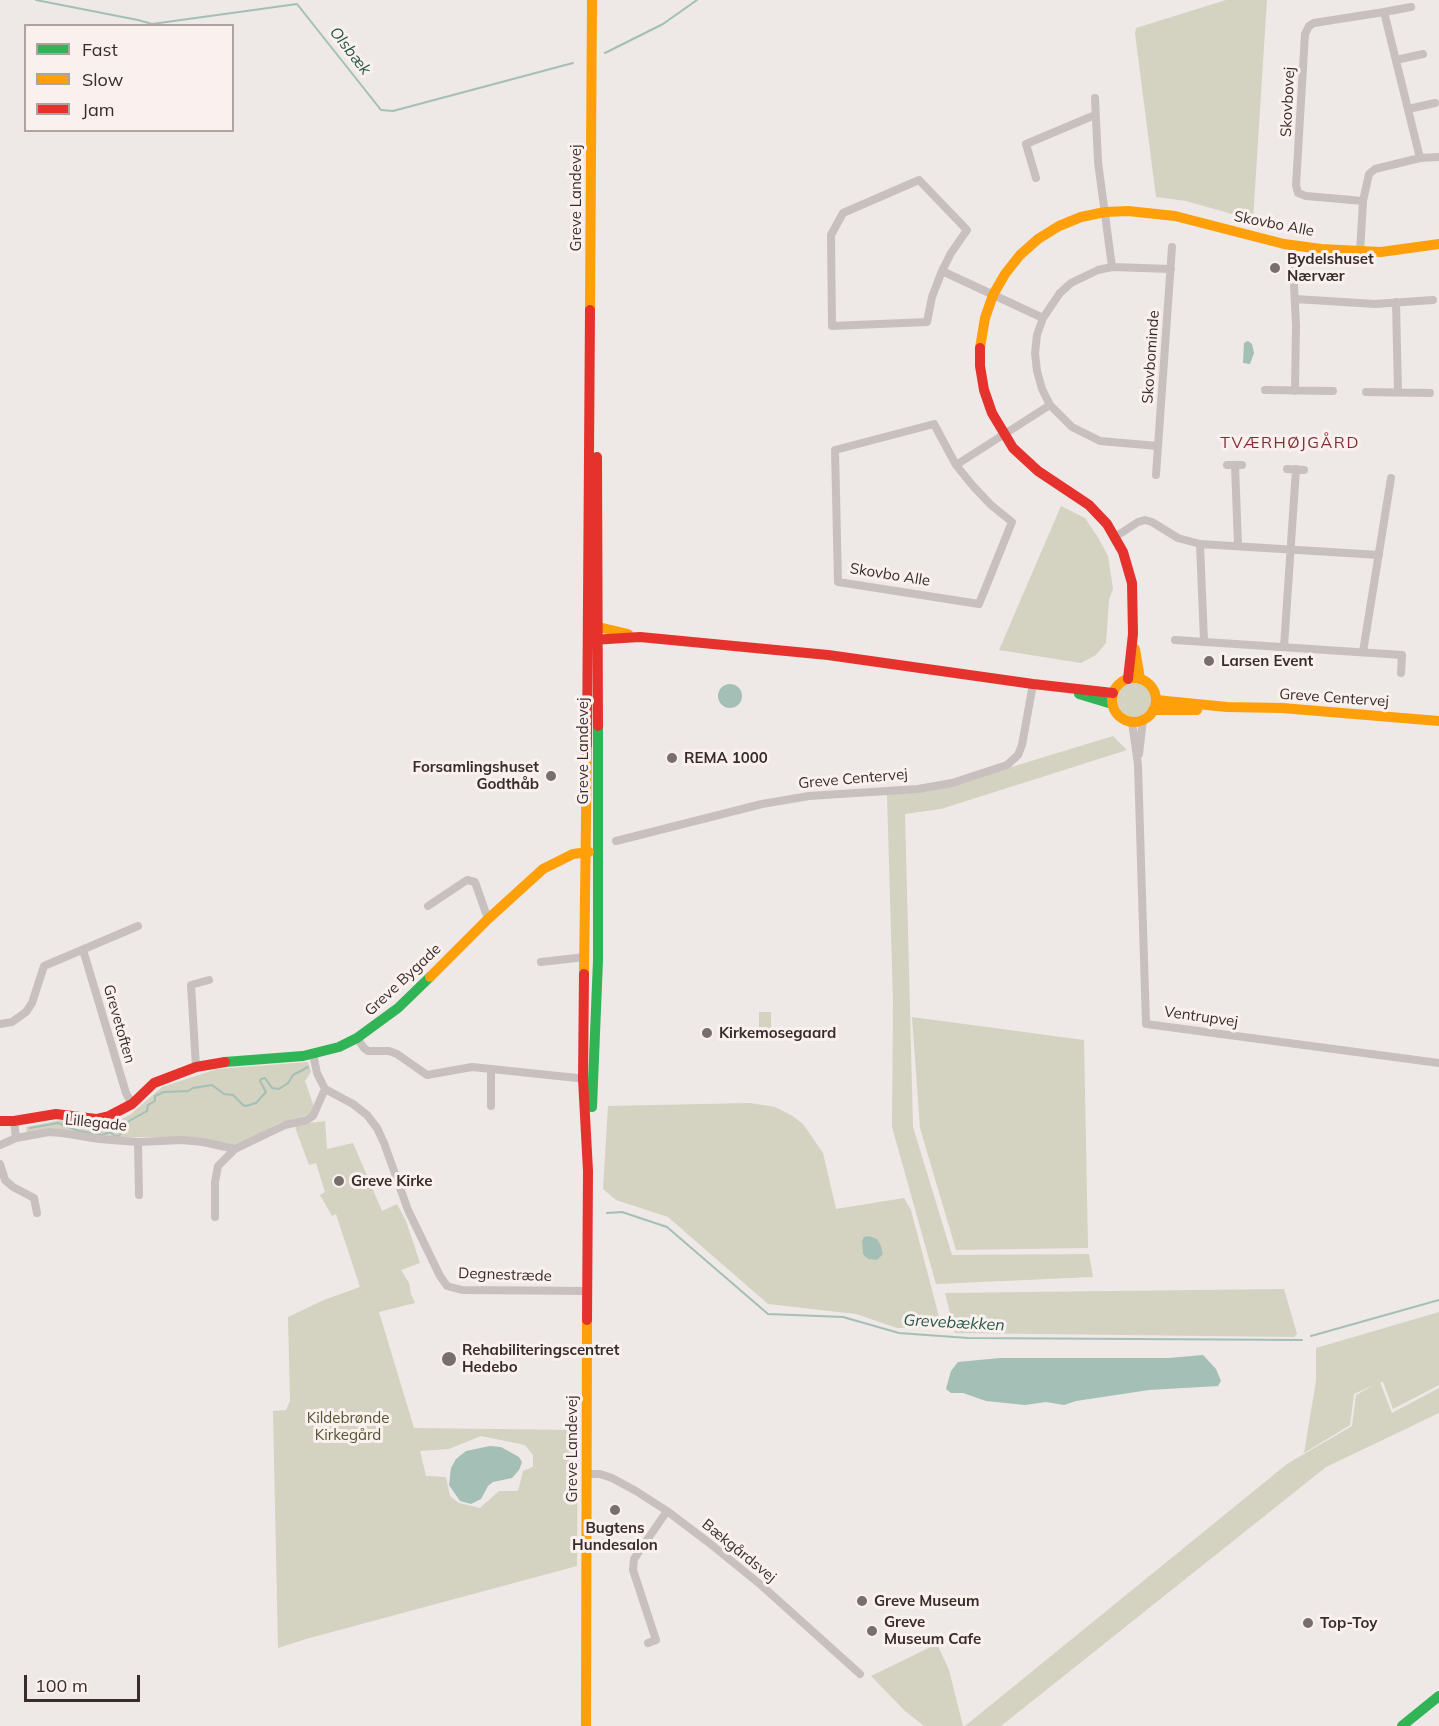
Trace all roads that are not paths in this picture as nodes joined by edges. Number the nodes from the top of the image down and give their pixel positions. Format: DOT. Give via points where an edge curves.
graph roads {
  1 [pos="592,0"];
  2 [pos="1410,7"];
  3 [pos="1384,12"];
  4 [pos="1423,54"];
  5 [pos="1396,60"];
  6 [pos="1095,98"];
  7 [pos="1435,104"];
  8 [pos="1408,109"];
  9 [pos="1095,114"];
  10 [pos="1439,157"];
  11 [pos="1420,158"];
  12 [pos="1036,178"];
  13 [pos="1363,201"];
  14 [pos="1105,212"];
  15 [pos="1439,244"];
  16 [pos="1292,245"];
  17 [pos="1172,247"];
  18 [pos="1360,252"];
  19 [pos="1112,267"];
  20 [pos="1171,269"];
  21 [pos="942,271"];
  22 [pos="993,295"];
  23 [pos="1295,299"];
  24 [pos="1433,300"];
  25 [pos="1396,302"];
  26 [pos="1043,318"];
  27 [pos="1265,390"];
  28 [pos="1295,391"];
  29 [pos="1333,391"];
  30 [pos="1366,392"];
  31 [pos="1398,392"];
  32 [pos="1430,393"];
  33 [pos="1050,405"];
  34 [pos="1003,435"];
  35 [pos="1158,446"];
  36 [pos="956,465"];
  37 [pos="1235,465"];
  38 [pos="1296,469"];
  39 [pos="1156,475"];
  40 [pos="1391,478"];
  41 [pos="1115,537"];
  42 [pos="1200,544"];
  43 [pos="1238,545"];
  44 [pos="1291,550"];
  45 [pos="1379,555"];
  46 [pos="594,626"];
  47 [pos="1133,634"];
  48 [pos="640,637"];
  49 [pos="593,640"];
  50 [pos="1175,640"];
  51 [pos="1204,642"];
  52 [pos="1284,647"];
  53 [pos="1363,652"];
  54 [pos="1401,673"];
  55 [pos="1128,679"];
  56 [pos="1140,679"];
  57 [pos="1033,684"];
  58 [pos="1113,698"];
  59 [pos="1154,705"];
  60 [pos="1143,720"];
  61 [pos="1439,721"];
  62 [pos="1132,722"];
  63 [pos="1138,765"];
  64 [pos="616,841"];
  65 [pos="598,851"];
  66 [pos="585,853"];
  67 [pos="428,906"];
  68 [pos="488,919"];
  69 [pos="138,926"];
  70 [pos="83,950"];
  71 [pos="585,957"];
  72 [pos="541,962"];
  73 [pos="209,981"];
  74 [pos="0,1024"];
  75 [pos="357,1038"];
  76 [pos="313,1054"];
  77 [pos="1439,1063"];
  78 [pos="196,1067"];
  79 [pos="491,1070"];
  80 [pos="588,1079"];
  81 [pos="325,1089"];
  82 [pos="132,1104"];
  83 [pos="491,1106"];
  84 [pos="0,1121"];
  85 [pos="14,1121"];
  86 [pos="16,1138"];
  87 [pos="138,1142"];
  88 [pos="0,1146"];
  89 [pos="235,1149"];
  90 [pos="0,1164"];
  91 [pos="139,1195"];
  92 [pos="37,1213"];
  93 [pos="215,1217"];
  94 [pos="588,1290"];
  95 [pos="587,1474"];
  96 [pos="667,1511"];
  97 [pos="648,1644"];
  98 [pos="860,1674"];
  99 [pos="1439,1696"];
  100 [pos="586,1726"];
  101 [pos="1402,1726"];
  1 -- 46 [label="street, Greve Landevej"];
  2 -- 3 [label="street, Skovbovej"];
  3 -- 5 [label="street"];
  3 -- 13 [label="street, Skovbovej" via="1314,23 1305,34 1298,192"];
  4 -- 5 [label="street"];
  5 -- 8 [label="street"];
  6 -- 9 [label="street"];
  7 -- 8 [label="street"];
  8 -- 11 [label="street"];
  9 -- 12 [label="street" via="1026,144"];
  9 -- 14 [label="street"];
  10 -- 11 [label="street"];
  11 -- 13 [label="street" via="1375,169 1366,180"];
  13 -- 18 [label="street"];
  14 -- 16 [label="street, Skovbo Alle" via="1175,216"];
  14 -- 19 [label="street"];
  14 -- 22 [label="street, Skovbo Alle" via="1081,217 1038,239 1020,255"];
  15 -- 18 [label="street, Skovbo Alle"];
  16 -- 18 [label="street, Skovbo Alle"];
  16 -- 23 [label="street"];
  17 -- 20 [label="street, Skovbominde"];
  19 -- 20 [label="street"];
  19 -- 26 [label="street" via="1071,284"];
  20 -- 35 [label="street, Skovbominde"];
  21 -- 21 [label="street" via="967,230 919,180 843,213 831,235 832,326 927,322"];
  21 -- 22 [label="street"];
  22 -- 26 [label="street"];
  22 -- 34 [label="street, Skovbo Alle" via="984,318 980,366 984,390"];
  23 -- 25 [label="street"];
  23 -- 28 [label="street"];
  24 -- 25 [label="street"];
  25 -- 31 [label="street"];
  26 -- 33 [label="street" via="1035,353 1042,389"];
  27 -- 28 [label="street"];
  28 -- 29 [label="street"];
  30 -- 31 [label="street"];
  31 -- 32 [label="street"];
  33 -- 34 [label="street"];
  33 -- 35 [label="street" via="1085,435 1116,443"];
  34 -- 36 [label="street"];
  34 -- 41 [label="street, Skovbo Alle" via="1038,471 1089,505"];
  35 -- 39 [label="street, Skovbominde"];
  36 -- 36 [label="street, Skovbo Alle" via="985,499 1012,522 979,604 838,582 835,450 934,424"];
  37 -- 43 [label="street"];
  38 -- 44 [label="street"];
  40 -- 45 [label="street"];
  41 -- 42 [label="street" via="1145,520 1178,538"];
  41 -- 47 [label="street, Skovbo Alle" via="1132,583"];
  42 -- 43 [label="street"];
  42 -- 51 [label="street"];
  43 -- 44 [label="street"];
  44 -- 45 [label="street"];
  44 -- 52 [label="street"];
  45 -- 53 [label="street"];
  46 -- 48 [label="street"];
  46 -- 49 [label="street, Greve Landevej"];
  47 -- 55 [label="street, Skovbo Alle"];
  47 -- 56 [label="street, Skovbo Alle"];
  48 -- 49 [label="street"];
  48 -- 57 [label="street" via="828,655"];
  49 -- 65 [label="street, Greve Landevej"];
  49 -- 66 [label="street, Greve Landevej"];
  50 -- 51 [label="street"];
  51 -- 52 [label="street"];
  52 -- 53 [label="street"];
  53 -- 54 [label="street" via="1402,655"];
  55 -- 56 [label="street"];
  55 -- 58 [label="street" via="1121,682"];
  56 -- 59 [label="street" via="1151,687"];
  57 -- 58 [label="street"];
  57 -- 64 [label="street, Greve Centervej" via="1022,745 1007,765 952,783 918,789 809,796 762,804"];
  58 -- 62 [label="street" via="1119,716"];
  59 -- 60 [label="street"];
  59 -- 61 [label="street, Greve Centervej" via="1191,711 1282,708"];
  60 -- 62 [label="street"];
  60 -- 63 [label="street, Ventrupvej"];
  62 -- 63 [label="street, Ventrupvej"];
  63 -- 77 [label="street, Ventrupvej" via="1146,1024"];
  65 -- 66 [label="street, Greve Bygade"];
  65 -- 80 [label="street, Greve Landevej" via="598,960"];
  66 -- 68 [label="street, Greve Bygade" via="549,865"];
  66 -- 71 [label="street, Greve Landevej"];
  67 -- 68 [label="street" via="467,880 475,882"];
  68 -- 75 [label="street, Greve Bygade" via="398,1008"];
  69 -- 70 [label="street"];
  70 -- 74 [label="street" via="44,966 26,1012 12,1022"];
  70 -- 82 [label="street, Grevetoften" via="124,1089"];
  71 -- 72 [label="street"];
  71 -- 80 [label="street, Greve Landevej"];
  73 -- 78 [label="street" via="191,985"];
  75 -- 76 [label="street, Greve Bygade"];
  75 -- 79 [label="street" via="368,1051 397,1054 427,1075 472,1067"];
  76 -- 78 [label="street, Greve Bygade"];
  76 -- 81 [label="street"];
  78 -- 82 [label="street, Greve Bygade" via="154,1083"];
  79 -- 80 [label="street"];
  79 -- 83 [label="street"];
  80 -- 94 [label="street, Greve Landevej"];
  81 -- 89 [label="street" via="313,1116 307,1120 285,1125"];
  81 -- 94 [label="street, Degnestræde" via="353,1104 377,1128 408,1210 447,1286 462,1290"];
  82 -- 85 [label="street, Greve Bygade" via="96,1119 56,1114"];
  84 -- 85 [label="street, Greve Bygade"];
  85 -- 86 [label="street"];
  86 -- 87 [label="street, Lillegade" via="49,1132"];
  86 -- 88 [label="street, Lillegade"];
  87 -- 89 [label="street, Lillegade" via="182,1140"];
  87 -- 91 [label="street, Lillegade"];
  89 -- 93 [label="street" via="218,1166"];
  90 -- 92 [label="street" via="5,1180 34,1198"];
  94 -- 95 [label="street, Greve Landevej"];
  95 -- 96 [label="street, Bækgårdsvej" via="612,1478"];
  95 -- 100 [label="street, Greve Landevej"];
  96 -- 97 [label="street" via="634,1559 633,1570 656,1640"];
  96 -- 98 [label="street, Bækgårdsvej" via="761,1586"];
  99 -- 101 [label="street"];
}
